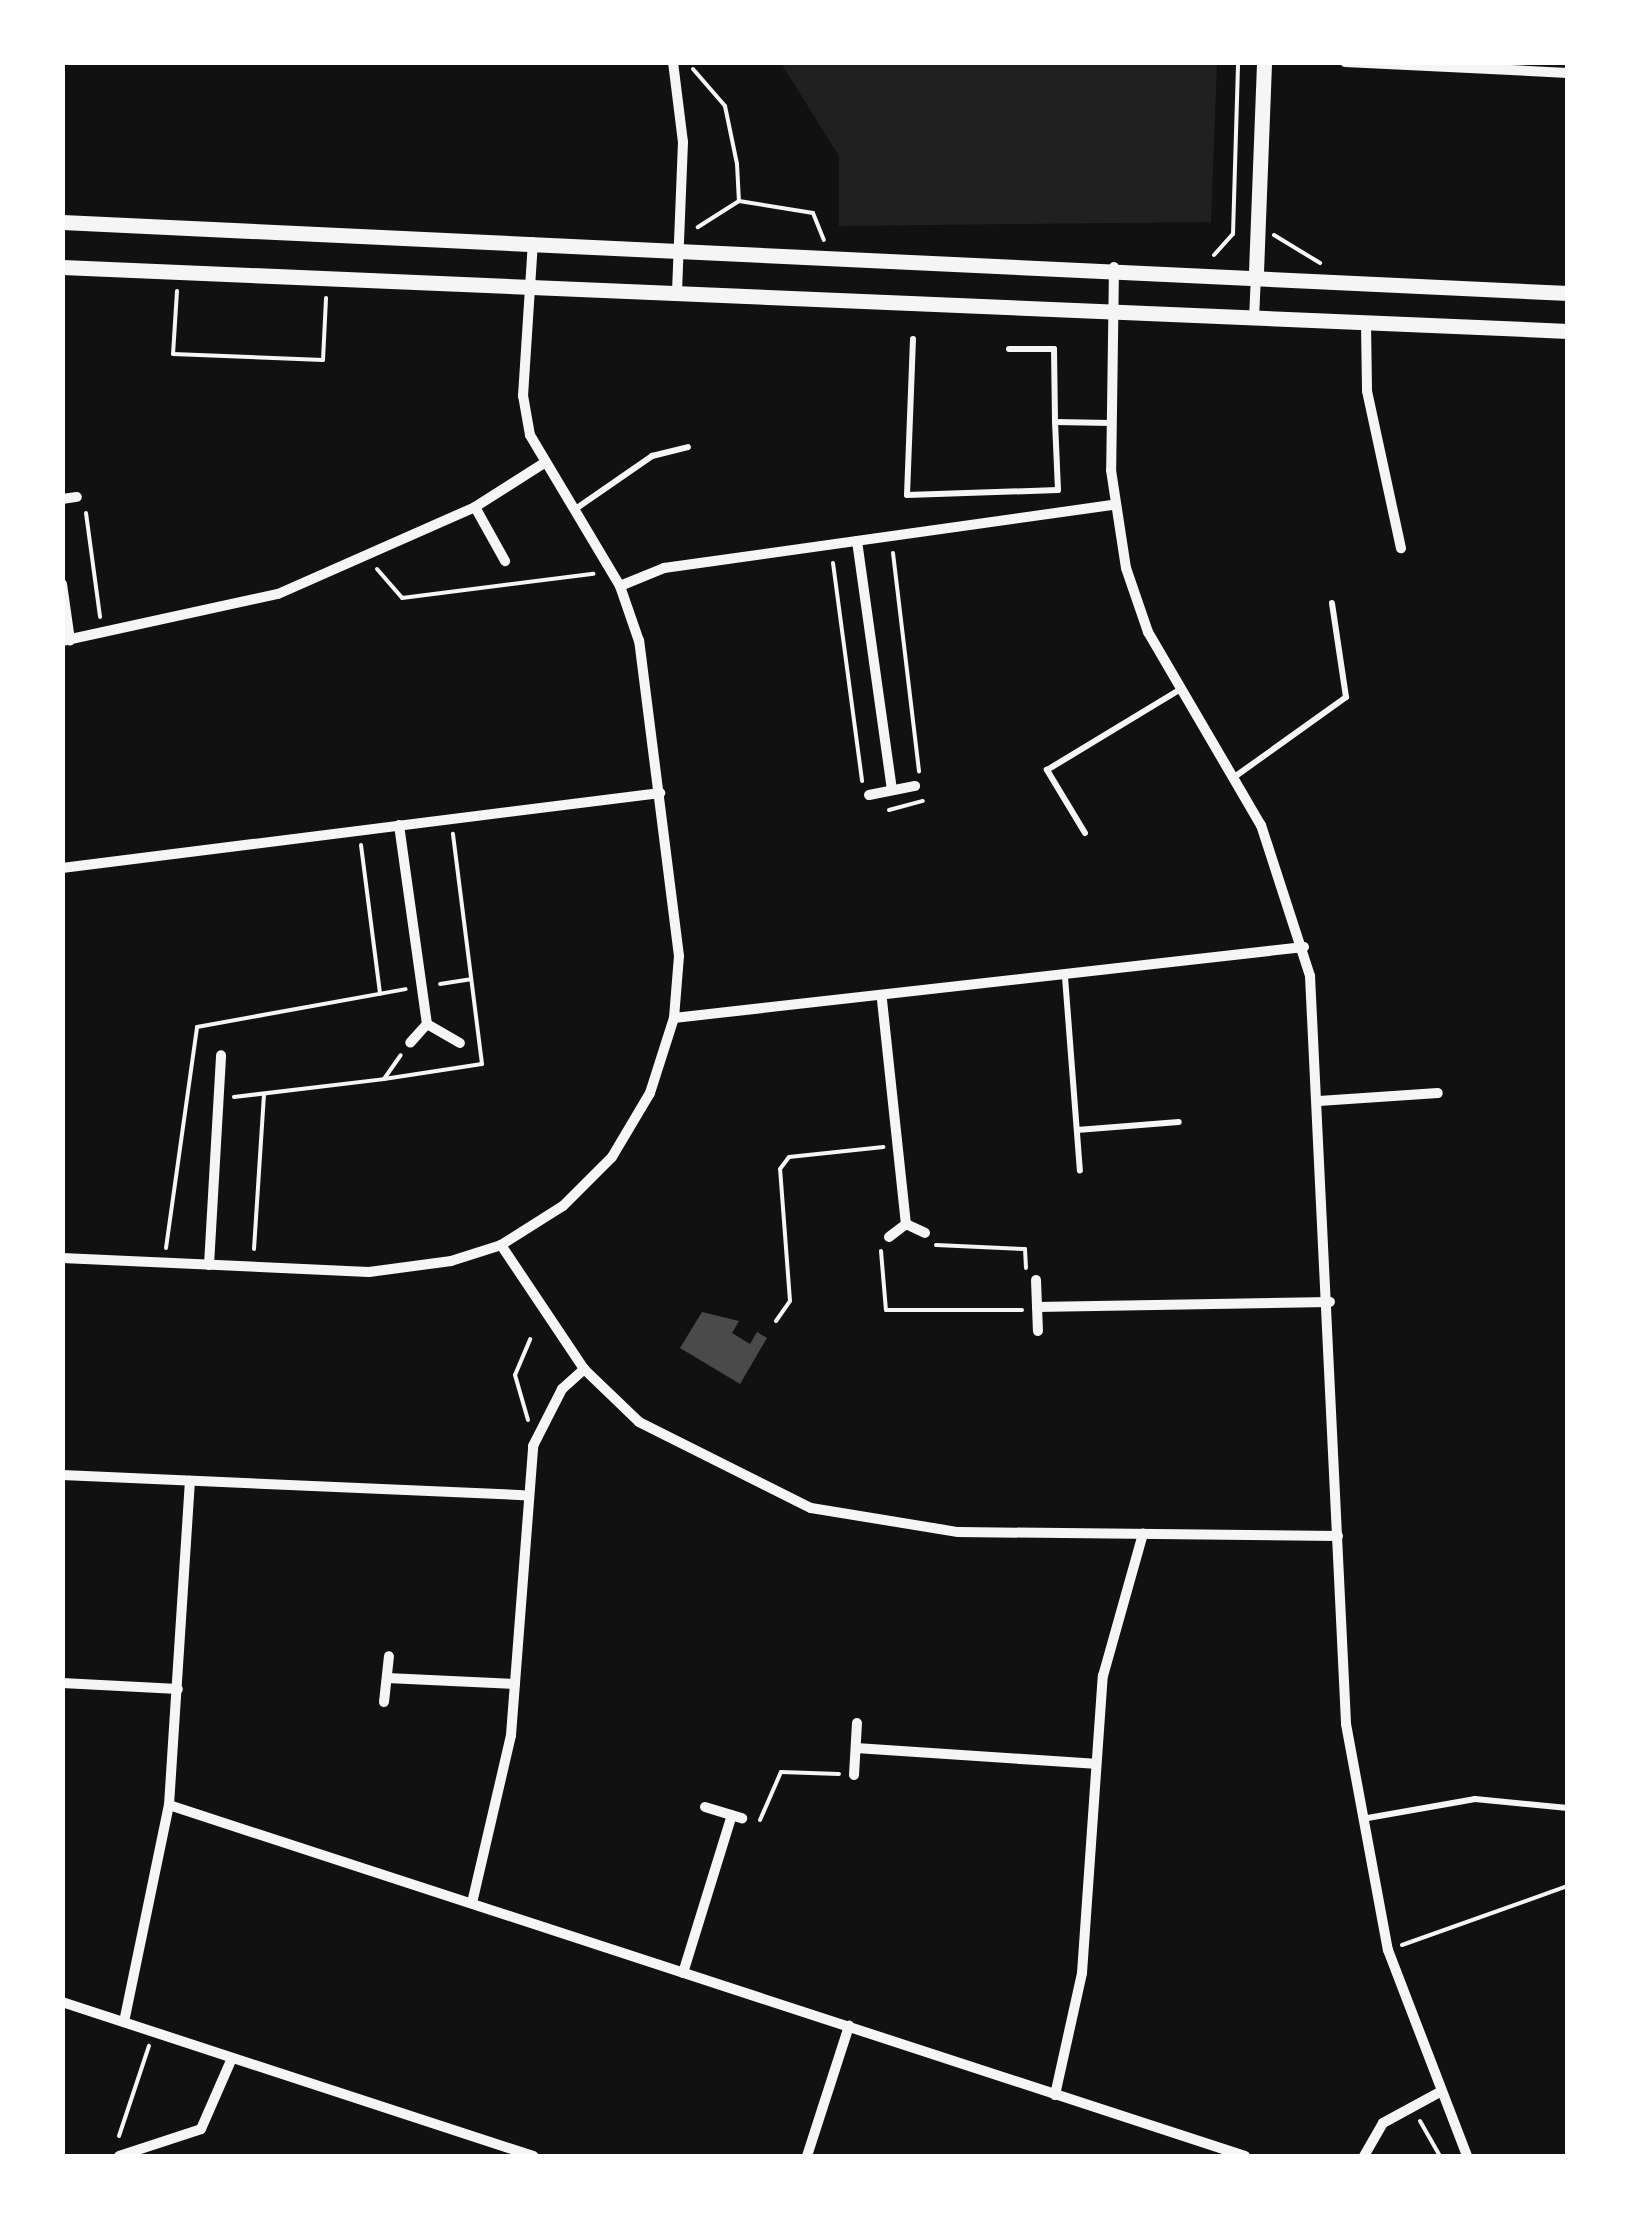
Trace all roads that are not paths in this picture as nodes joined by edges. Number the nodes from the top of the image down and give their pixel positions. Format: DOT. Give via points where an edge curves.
graph roads {
  1 [pos="1264,62"];
  2 [pos="1345,62"];
  3 [pos="673,63"];
  4 [pos="1487,65"];
  5 [pos="1568,72"];
  6 [pos="62,222"];
  7 [pos="533,242"];
  8 [pos="678,250"];
  9 [pos="62,267"];
  10 [pos="1114,267"];
  11 [pos="1256,272"];
  12 [pos="530,287"];
  13 [pos="1568,293"];
  14 [pos="676,294"];
  15 [pos="1112,313"];
  16 [pos="1254,319"];
  17 [pos="1366,325"];
  18 [pos="1568,331"];
  19 [pos="913,339"];
  20 [pos="1009,349"];
  21 [pos="1055,422"];
  22 [pos="1111,423"];
  23 [pos="688,447"];
  24 [pos="544,462"];
  25 [pos="77,497"];
  26 [pos="62,499"];
  27 [pos="1114,505"];
  28 [pos="475,507"];
  29 [pos="574,510"];
  30 [pos="856,540"];
  31 [pos="1402,548"];
  32 [pos="505,561"];
  33 [pos="62,584"];
  34 [pos="620,586"];
  35 [pos="1332,603"];
  36 [pos="66,641"];
  37 [pos="1179,690"];
  38 [pos="1232,779"];
  39 [pos="915,786"];
  40 [pos="892,790"];
  41 [pos="660,793"];
  42 [pos="869,796"];
  43 [pos="400,826"];
  44 [pos="1085,833"];
  45 [pos="62,868"];
  46 [pos="1304,947"];
  47 [pos="1065,977"];
  48 [pos="882,1000"];
  49 [pos="674,1018"];
  50 [pos="427,1024"];
  51 [pos="460,1043"];
  52 [pos="410,1044"];
  53 [pos="221,1055"];
  54 [pos="1438,1092"];
  55 [pos="1319,1101"];
  56 [pos="1178,1122"];
  57 [pos="1077,1130"];
  58 [pos="1080,1170"];
  59 [pos="906,1224"];
  60 [pos="925,1233"];
  61 [pos="889,1237"];
  62 [pos="501,1245"];
  63 [pos="62,1258"];
  64 [pos="209,1265"];
  65 [pos="1036,1280"];
  66 [pos="1330,1302"];
  67 [pos="1037,1309"];
  68 [pos="1038,1331"];
  69 [pos="584,1369"];
  70 [pos="62,1475"];
  71 [pos="190,1482"];
  72 [pos="524,1495"];
  73 [pos="1143,1534"];
  74 [pos="1338,1536"];
  75 [pos="389,1656"];
  76 [pos="387,1678"];
  77 [pos="62,1683"];
  78 [pos="515,1684"];
  79 [pos="178,1689"];
  80 [pos="384,1702"];
  81 [pos="857,1723"];
  82 [pos="856,1748"];
  83 [pos="1094,1764"];
  84 [pos="854,1775"];
  85 [pos="169,1805"];
  86 [pos="705,1807"];
  87 [pos="1568,1808"];
  88 [pos="1361,1820"];
  89 [pos="472,1902"];
  90 [pos="683,1973"];
  91 [pos="62,2002"];
  92 [pos="124,2022"];
  93 [pos="848,2026"];
  94 [pos="232,2058"];
  95 [pos="1438,2094"];
  96 [pos="1054,2095"];
  97 [pos="116,2156"];
  98 [pos="533,2156"];
  99 [pos="806,2156"];
  100 [pos="1245,2156"];
  101 [pos="1364,2156"];
  102 [pos="1467,2156"];
  1 -- 11 [label="street"];
  2 -- 4 [label="street"];
  3 -- 8 [label="street"];
  4 -- 5 [label="street"];
  6 -- 7 [label="street"];
  7 -- 8 [label="street"];
  7 -- 12 [label="street"];
  8 -- 10 [label="street"];
  8 -- 14 [label="street"];
  9 -- 12 [label="street"];
  10 -- 11 [label="street"];
  10 -- 15 [label="street"];
  11 -- 13 [label="street"];
  11 -- 16 [label="street"];
  12 -- 14 [label="street"];
  12 -- 24 [label="street" via="523,396"];
  14 -- 15 [label="street"];
  15 -- 16 [label="street"];
  15 -- 22 [label="street"];
  16 -- 17 [label="street"];
  17 -- 18 [label="street"];
  17 -- 31 [label="street" via="1367,391"];
  19 -- 21 [label="lane" via="907,496 1058,490"];
  20 -- 21 [label="lane" via="1054,348"];
  21 -- 22 [label="lane"];
  22 -- 27 [label="street"];
  23 -- 29 [label="lane" via="652,456"];
  24 -- 28 [label="street"];
  24 -- 29 [label="street"];
  25 -- 26 [label="street"];
  27 -- 30 [label="street"];
  27 -- 37 [label="street" via="1148,632"];
  28 -- 32 [label="street"];
  28 -- 36 [label="street" via="368,558 224,611"];
  29 -- 34 [label="street"];
  30 -- 34 [label="street" via="664,568"];
  30 -- 40 [label="street"];
  33 -- 36 [label="street"];
  34 -- 41 [label="street" via="639,641"];
  35 -- 38 [label="lane" via="1346,697"];
  37 -- 38 [label="street"];
  37 -- 44 [label="lane" via="1046,770"];
  38 -- 46 [label="street" via="1261,824"];
  39 -- 40 [label="street"];
  40 -- 42 [label="street"];
  41 -- 43 [label="street"];
  41 -- 49 [label="street" via="679,956"];
  43 -- 45 [label="street"];
  43 -- 50 [label="street"];
  46 -- 47 [label="street"];
  46 -- 55 [label="street"];
  47 -- 48 [label="street"];
  47 -- 57 [label="lane"];
  48 -- 49 [label="street"];
  48 -- 59 [label="street"];
  49 -- 62 [label="street" via="650,1093 612,1156 563,1206"];
  50 -- 51 [label="street"];
  50 -- 52 [label="street"];
  53 -- 64 [label="street"];
  54 -- 55 [label="street"];
  55 -- 66 [label="street"];
  56 -- 57 [label="lane"];
  57 -- 58 [label="lane"];
  59 -- 60 [label="street"];
  59 -- 61 [label="street"];
  62 -- 64 [label="street" via="422,1268"];
  62 -- 69 [label="street"];
  63 -- 64 [label="street"];
  65 -- 67 [label="street"];
  66 -- 67 [label="street"];
  66 -- 74 [label="street"];
  67 -- 68 [label="street"];
  69 -- 72 [label="street" via="536,1437"];
  69 -- 73 [label="street" via="663,1437 812,1508 907,1529"];
  70 -- 71 [label="street"];
  71 -- 72 [label="street"];
  71 -- 79 [label="street"];
  72 -- 78 [label="street"];
  73 -- 74 [label="street"];
  73 -- 83 [label="street" via="1108,1648"];
  74 -- 88 [label="street"];
  75 -- 76 [label="street"];
  76 -- 78 [label="street"];
  76 -- 80 [label="street"];
  77 -- 79 [label="street"];
  78 -- 89 [label="street"];
  79 -- 85 [label="street"];
  81 -- 82 [label="street"];
  82 -- 83 [label="street"];
  82 -- 84 [label="street"];
  83 -- 96 [label="street" via="1082,1973"];
  85 -- 89 [label="street"];
  85 -- 92 [label="street"];
  86 -- 90 [label="street" via="737,1817"];
  87 -- 88 [label="lane" via="1475,1799"];
  88 -- 95 [label="street" via="1388,1950"];
  89 -- 90 [label="street"];
  90 -- 93 [label="street"];
  91 -- 92 [label="street"];
  92 -- 94 [label="street"];
  93 -- 96 [label="street"];
  93 -- 99 [label="street"];
  94 -- 97 [label="street" via="200,2128"];
  94 -- 98 [label="street"];
  95 -- 101 [label="street" via="1383,2123"];
  95 -- 102 [label="street"];
  96 -- 100 [label="street"];
}
